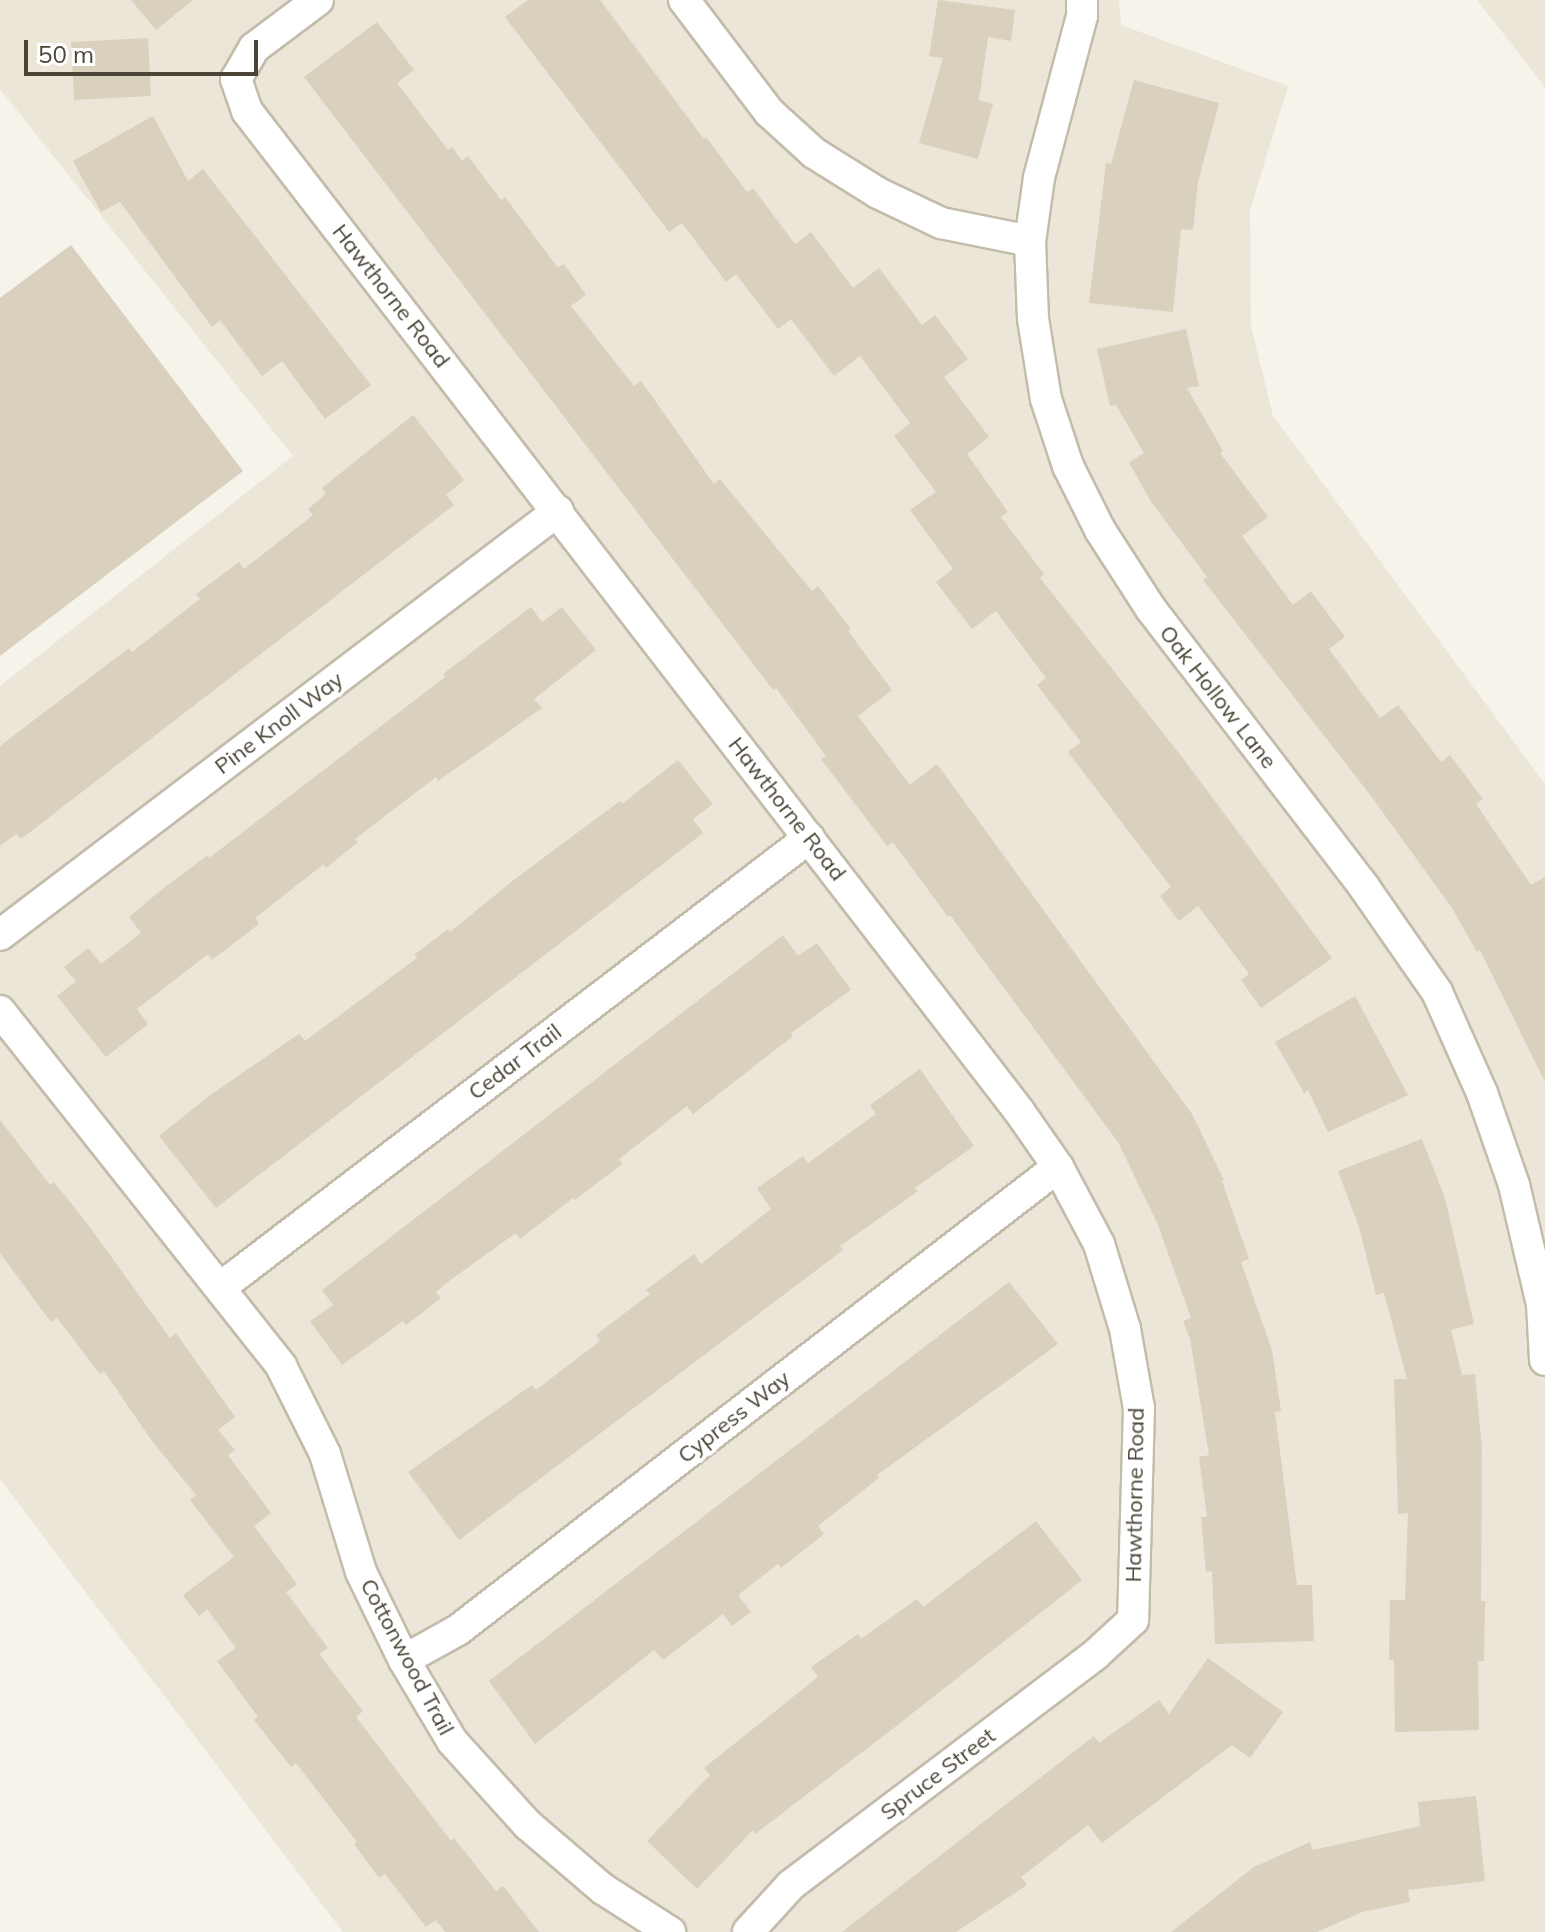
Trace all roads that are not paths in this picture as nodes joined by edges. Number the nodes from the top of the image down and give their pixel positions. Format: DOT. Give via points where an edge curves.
graph roads {
  1 [pos="318,0"];
  2 [pos="684,0"];
  3 [pos="1082,0"];
  4 [pos="1030,241"];
  5 [pos="558,511"];
  6 [pos="809,838"];
  7 [pos="0,935"];
  8 [pos="0,1011"];
  9 [pos="1058,1167"];
  10 [pos="221,1287"];
  11 [pos="1545,1360"];
  12 [pos="1133,1620"];
  13 [pos="404,1660"];
  14 [pos="670,1932"];
  15 [pos="748,1932"];
  1 -- 5 [label="street, Hawthorne Road" via="254,48 236,79 247,111"];
  2 -- 4 [label="street" via="769,112 814,153 878,193 941,223"];
  3 -- 4 [label="street, Oak Hollow Lane" via="1039,178"];
  4 -- 11 [label="street, Oak Hollow Lane" via="1033,319 1046,399 1068,466 1100,530 1151,609 1364,887 1437,992 1482,1093 1514,1185 1542,1304"];
  5 -- 6 [label="street, Hawthorne Road"];
  5 -- 7 [label="street, Pine Knoll Way"];
  6 -- 9 [label="street, Hawthorne Road"];
  6 -- 10 [label="street, Cedar Trail"];
  8 -- 10 [label="street, Cottonwood Trail"];
  9 -- 12 [label="street, Hawthorne Road" via="1099,1244 1125,1329 1139,1408"];
  9 -- 13 [label="street, Cypress Way" via="458,1630"];
  10 -- 13 [label="street, Cottonwood Trail" via="281,1366 325,1454 361,1572"];
  12 -- 15 [label="street, Spruce Street" via="1095,1655 791,1885"];
  13 -- 14 [label="street, Cottonwood Trail" via="452,1741 528,1825 603,1889"];
}
